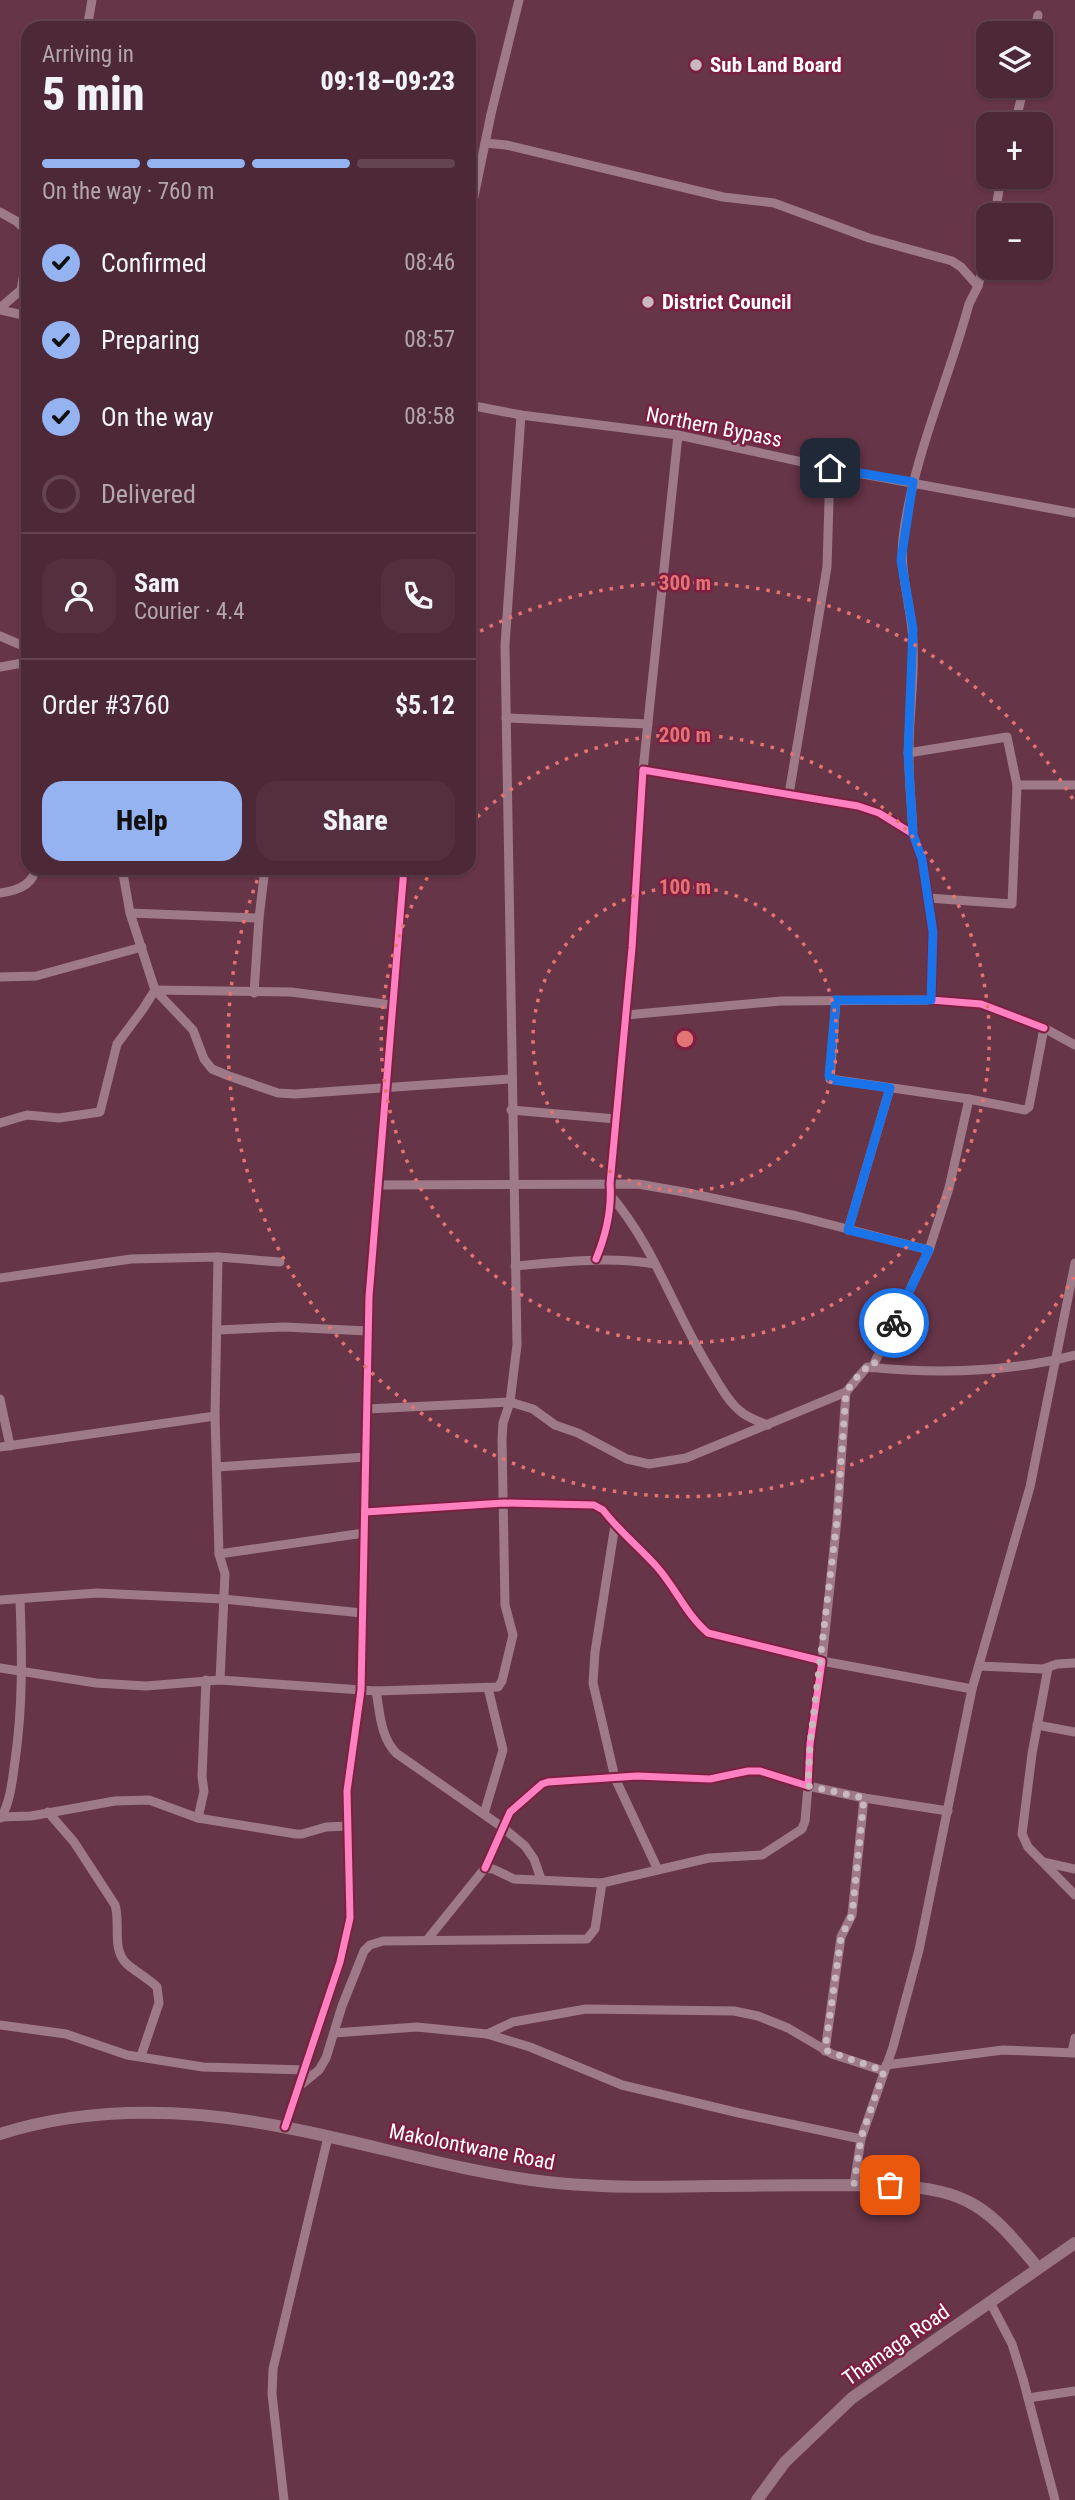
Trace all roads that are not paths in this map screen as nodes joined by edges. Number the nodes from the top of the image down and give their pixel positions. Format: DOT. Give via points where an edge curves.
graph roads {
  1 [pos="92,0"];
  2 [pos="519,0"];
  3 [pos="1038,15"];
  4 [pos="88,21"];
  5 [pos="1037,21"];
  6 [pos="485,143"];
  7 [pos="476,187"];
  8 [pos="0,212"];
  9 [pos="21,226"];
  10 [pos="980,280"];
  11 [pos="978,286"];
  12 [pos="21,290"];
  13 [pos="0,309"];
  14 [pos="21,314"];
  15 [pos="476,406"];
  16 [pos="521,415"];
  17 [pos="678,435"];
  18 [pos="830,468"];
  19 [pos="913,482"];
  20 [pos="1075,513"];
  21 [pos="0,636"];
  22 [pos="21,645"];
  23 [pos="21,663"];
  24 [pos="0,667"];
  25 [pos="506,718"];
  26 [pos="648,724"];
  27 [pos="908,753"];
  28 [pos="643,770"];
  29 [pos="1017,785"];
  30 [pos="1075,785"];
  31 [pos="789,794"];
  32 [pos="913,834"];
  33 [pos="34,875"];
  34 [pos="123,875"];
  35 [pos="264,875"];
  36 [pos="403,875"];
  37 [pos="0,893"];
  38 [pos="928,898"];
  39 [pos="130,912"];
  40 [pos="259,918"];
  41 [pos="142,947"];
  42 [pos="0,977"];
  43 [pos="155,990"];
  44 [pos="254,993"];
  45 [pos="836,1000"];
  46 [pos="931,1000"];
  47 [pos="392,1005"];
  48 [pos="626,1014"];
  49 [pos="1044,1028"];
  50 [pos="1075,1045"];
  51 [pos="511,1079"];
  52 [pos="386,1087"];
  53 [pos="890,1088"];
  54 [pos="969,1099"];
  55 [pos="511,1110"];
  56 [pos="616,1119"];
  57 [pos="0,1122"];
  58 [pos="610,1184"];
  59 [pos="377,1185"];
  60 [pos="513,1185"];
  61 [pos="611,1196"];
  62 [pos="848,1230"];
  63 [pos="929,1250"];
  64 [pos="218,1257"];
  65 [pos="596,1259"];
  66 [pos="280,1262"];
  67 [pos="1075,1263"];
  68 [pos="655,1264"];
  69 [pos="515,1266"];
  70 [pos="1074,1274"];
  71 [pos="0,1278"];
  72 [pos="218,1330"];
  73 [pos="368,1331"];
  74 [pos="1075,1355"];
  75 [pos="1055,1360"];
  76 [pos="872,1368"];
  77 [pos="846,1392"];
  78 [pos="0,1398"];
  79 [pos="510,1402"];
  80 [pos="367,1409"];
  81 [pos="215,1416"];
  82 [pos="768,1425"];
  83 [pos="5,1447"];
  84 [pos="366,1457"];
  85 [pos="217,1467"];
  86 [pos="504,1503"];
  87 [pos="365,1512"];
  88 [pos="615,1525"];
  89 [pos="364,1533"];
  90 [pos="219,1554"];
  91 [pos="20,1599"];
  92 [pos="223,1599"];
  93 [pos="0,1600"];
  94 [pos="362,1613"];
  95 [pos="822,1661"];
  96 [pos="1075,1663"];
  97 [pos="979,1666"];
  98 [pos="0,1668"];
  99 [pos="1048,1668"];
  100 [pos="23,1672"];
  101 [pos="206,1680"];
  102 [pos="220,1680"];
  103 [pos="488,1688"];
  104 [pos="972,1689"];
  105 [pos="360,1690"];
  106 [pos="376,1690"];
  107 [pos="1037,1725"];
  108 [pos="1075,1731"];
  109 [pos="615,1778"];
  110 [pos="808,1786"];
  111 [pos="864,1798"];
  112 [pos="948,1811"];
  113 [pos="48,1812"];
  114 [pos="484,1814"];
  115 [pos="0,1817"];
  116 [pos="198,1818"];
  117 [pos="348,1826"];
  118 [pos="502,1827"];
  119 [pos="1043,1862"];
  120 [pos="485,1868"];
  121 [pos="1075,1869"];
  122 [pos="658,1870"];
  123 [pos="541,1879"];
  124 [pos="602,1883"];
  125 [pos="1075,1895"];
  126 [pos="427,1940"];
  127 [pos="0,2025"];
  128 [pos="334,2033"];
  129 [pos="487,2034"];
  130 [pos="1075,2038"];
  131 [pos="825,2050"];
  132 [pos="1073,2053"];
  133 [pos="141,2056"];
  134 [pos="885,2068"];
  135 [pos="306,2070"];
  136 [pos="301,2085"];
  137 [pos="285,2127"];
  138 [pos="0,2134"];
  139 [pos="328,2137"];
  140 [pos="861,2138"];
  141 [pos="854,2185"];
  142 [pos="1075,2243"];
  143 [pos="1038,2267"];
  144 [pos="990,2302"];
  145 [pos="1075,2391"];
  146 [pos="1028,2398"];
  147 [pos="284,2500"];
  148 [pos="758,2500"];
  149 [pos="1055,2500"];
  1 -- 4 [label="street"];
  2 -- 6 [label="street"];
  3 -- 5 [label="street"];
  6 -- 7 [label="street"];
  6 -- 11 [label="street" via="723,197 774,203 953,261"];
  8 -- 9 [label="street"];
  10 -- 11 [label="street"];
  11 -- 19 [label="street"];
  12 -- 13 [label="street"];
  13 -- 14 [label="street"];
  15 -- 16 [label="street, Northern Bypass"];
  16 -- 17 [label="street, Northern Bypass"];
  16 -- 25 [label="street" via="505,645"];
  17 -- 18 [label="street, Northern Bypass"];
  17 -- 26 [label="street"];
  18 -- 19 [label="street, Northern Bypass"];
  18 -- 31 [label="street" via="827,566"];
  19 -- 20 [label="street, Northern Bypass"];
  19 -- 27 [label="street" via="901,560 913,639"];
  21 -- 22 [label="street"];
  23 -- 24 [label="street"];
  25 -- 26 [label="street"];
  25 -- 51 [label="street"];
  26 -- 28 [label="street"];
  27 -- 29 [label="street" via="1007,737"];
  27 -- 32 [label="street"];
  28 -- 31 [label="street"];
  28 -- 48 [label="street"];
  29 -- 30 [label="street"];
  29 -- 38 [label="street" via="1013,902"];
  31 -- 32 [label="street" via="858,806"];
  32 -- 38 [label="street"];
  33 -- 37 [label="street" via="25,885"];
  34 -- 39 [label="street"];
  35 -- 40 [label="street"];
  36 -- 47 [label="street"];
  38 -- 46 [label="street" via="933,932"];
  39 -- 40 [label="street"];
  39 -- 41 [label="street"];
  40 -- 44 [label="street"];
  41 -- 42 [label="street" via="36,976"];
  41 -- 43 [label="street"];
  43 -- 44 [label="street"];
  43 -- 52 [label="street" via="193,1030 212,1069 286,1094"];
  43 -- 57 [label="street" via="117,1044 100,1112 60,1118 27,1115"];
  44 -- 47 [label="street" via="291,992"];
  45 -- 46 [label="street"];
  45 -- 48 [label="street"];
  45 -- 53 [label="street" via="830,1079"];
  46 -- 49 [label="street" via="981,1004"];
  47 -- 52 [label="street"];
  48 -- 56 [label="street"];
  49 -- 50 [label="street"];
  49 -- 54 [label="street" via="1026,1110"];
  51 -- 52 [label="street"];
  51 -- 55 [label="street"];
  52 -- 59 [label="street"];
  53 -- 54 [label="street"];
  53 -- 62 [label="street"];
  54 -- 63 [label="street"];
  55 -- 56 [label="street"];
  55 -- 60 [label="street"];
  56 -- 58 [label="street"];
  58 -- 60 [label="street"];
  58 -- 61 [label="street"];
  58 -- 62 [label="street" via="684,1192"];
  59 -- 60 [label="street"];
  59 -- 73 [label="street"];
  60 -- 69 [label="street"];
  61 -- 65 [label="street"];
  61 -- 68 [label="street"];
  62 -- 63 [label="street"];
  63 -- 76 [label="street"];
  64 -- 66 [label="street"];
  64 -- 71 [label="street" via="131,1259"];
  64 -- 72 [label="street"];
  65 -- 68 [label="street"];
  65 -- 69 [label="street"];
  67 -- 70 [label="street"];
  68 -- 82 [label="street" via="692,1341 722,1389 737,1409"];
  69 -- 79 [label="street" via="517,1345"];
  70 -- 75 [label="street"];
  72 -- 73 [label="street"];
  72 -- 81 [label="street"];
  73 -- 80 [label="street"];
  74 -- 75 [label="street"];
  75 -- 76 [label="street" via="981,1371"];
  75 -- 97 [label="street" via="1030,1487"];
  76 -- 77 [label="street" via="863,1369"];
  77 -- 82 [label="street"];
  77 -- 95 [label="street"];
  78 -- 83 [label="street"];
  79 -- 80 [label="street"];
  79 -- 82 [label="street" via="533,1409 555,1425 637,1463 686,1458"];
  79 -- 86 [label="street" via="502,1430"];
  80 -- 84 [label="street"];
  81 -- 83 [label="street"];
  81 -- 85 [label="street"];
  84 -- 85 [label="street"];
  84 -- 87 [label="street"];
  85 -- 90 [label="street"];
  86 -- 87 [label="street"];
  86 -- 88 [label="street" via="585,1503 603,1510"];
  86 -- 103 [label="street" via="505,1605 512,1642 500,1685"];
  87 -- 89 [label="street"];
  88 -- 95 [label="street" via="657,1567 708,1633"];
  88 -- 109 [label="street" via="593,1676"];
  89 -- 90 [label="street"];
  89 -- 94 [label="street"];
  90 -- 92 [label="street" via="225,1574"];
  91 -- 92 [label="street" via="97,1594"];
  91 -- 93 [label="street"];
  91 -- 100 [label="street"];
  92 -- 94 [label="street"];
  92 -- 102 [label="street"];
  94 -- 105 [label="street"];
  95 -- 104 [label="street"];
  95 -- 110 [label="street"];
  96 -- 99 [label="street"];
  97 -- 99 [label="street"];
  97 -- 104 [label="street"];
  98 -- 100 [label="street"];
  99 -- 107 [label="street"];
  100 -- 101 [label="street" via="146,1686"];
  100 -- 115 [label="street" via="19,1737 9,1800"];
  101 -- 102 [label="street"];
  101 -- 116 [label="street" via="204,1791"];
  102 -- 105 [label="street"];
  103 -- 106 [label="street"];
  103 -- 114 [label="street" via="503,1750"];
  104 -- 112 [label="street"];
  105 -- 106 [label="street"];
  105 -- 117 [label="street" via="347,1791"];
  106 -- 114 [label="street" via="389,1746"];
  107 -- 108 [label="street"];
  107 -- 119 [label="street" via="1022,1834"];
  109 -- 110 [label="street" via="710,1779 760,1771"];
  109 -- 118 [label="street" via="542,1784 510,1812"];
  109 -- 122 [label="street"];
  110 -- 111 [label="street"];
  110 -- 122 [label="street" via="802,1829 762,1855 709,1858"];
  111 -- 112 [label="street"];
  111 -- 131 [label="street" via="852,1915 841,1937"];
  112 -- 134 [label="street" via="919,1951"];
  113 -- 115 [label="street"];
  113 -- 116 [label="street" via="149,1800"];
  113 -- 133 [label="street" via="74,1842 115,1905 120,1955 157,1987 159,2003"];
  114 -- 118 [label="street"];
  116 -- 117 [label="street" via="296,1834"];
  117 -- 135 [label="street" via="349,1929"];
  118 -- 120 [label="street"];
  118 -- 123 [label="street" via="525,1846"];
  119 -- 121 [label="street"];
  119 -- 125 [label="street"];
  120 -- 123 [label="street" via="514,1879"];
  120 -- 126 [label="street"];
  122 -- 124 [label="street"];
  123 -- 124 [label="street"];
  124 -- 126 [label="street" via="595,1929 587,1939"];
  126 -- 128 [label="street" via="383,1941 364,1951"];
  127 -- 133 [label="street" via="66,2034"];
  128 -- 129 [label="street" via="417,2027"];
  128 -- 136 [label="street" via="326,2058"];
  129 -- 131 [label="street" via="513,2022 586,2009 734,2011 788,2028"];
  129 -- 140 [label="street" via="613,2083"];
  130 -- 132 [label="street"];
  131 -- 134 [label="street"];
  132 -- 134 [label="street" via="1003,2050"];
  133 -- 135 [label="street" via="203,2067"];
  134 -- 140 [label="street"];
  135 -- 136 [label="street"];
  136 -- 137 [label="street"];
  137 -- 138 [label="main road, Makolontwane Road" via="172,2114 117,2113 69,2118"];
  137 -- 139 [label="main road, Makolontwane Road"];
  139 -- 141 [label="main road, Makolontwane Road" via="469,2169 559,2183"];
  139 -- 147 [label="street" via="273,2369"];
  140 -- 141 [label="street"];
  141 -- 143 [label="main road, Makolontwane Road" via="921,2187 962,2198 1004,2226"];
  142 -- 143 [label="main road, Thamaga Road"];
  143 -- 144 [label="main road, Thamaga Road"];
  144 -- 146 [label="street" via="1012,2344"];
  144 -- 148 [label="main road, Thamaga Road" via="852,2399 785,2462"];
  145 -- 146 [label="street"];
  146 -- 149 [label="street"];
}
